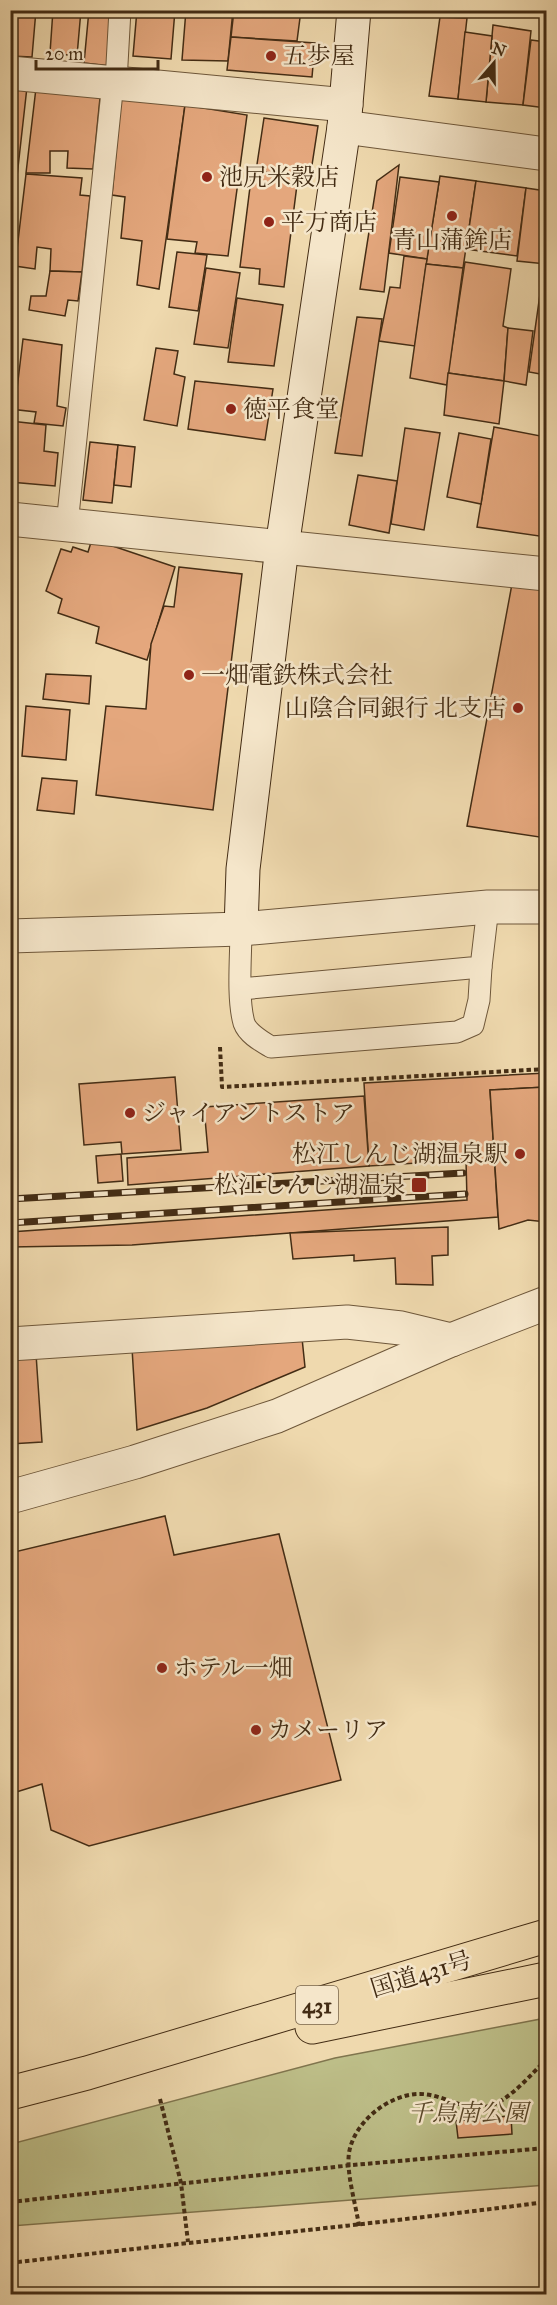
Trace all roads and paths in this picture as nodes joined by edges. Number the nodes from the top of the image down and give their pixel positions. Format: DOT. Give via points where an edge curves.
graph roads {
  1 [pos="120,10"];
  2 [pos="354,10"];
  3 [pos="10,72"];
  4 [pos="115,82"];
  5 [pos="345,116"];
  6 [pos="546,154"];
  7 [pos="10,519"];
  8 [pos="67,525"];
  9 [pos="282,547"];
  10 [pos="546,574"];
  11 [pos="488,907"];
  12 [pos="546,907"];
  13 [pos="241,929"];
  14 [pos="10,936"];
  15 [pos="481,967"];
  16 [pos="241,989"];
  17 [pos="546,1303"];
  18 [pos="452,1340"];
  19 [pos="10,1344"];
  20 [pos="10,1497"];
  21 [pos="546,1936"];
  22 [pos="546,1979"];
  23 [pos="546,2060"];
  24 [pos="87,2073"];
  25 [pos="10,2093"];
  26 [pos="160,2098"];
  27 [pos="546,2148"];
  28 [pos="350,2165"];
  29 [pos="181,2183"];
  30 [pos="10,2202"];
  31 [pos="546,2202"];
  32 [pos="359,2226"];
  33 [pos="188,2242"];
  34 [pos="10,2263"];
  1 -- 4 [label="lane"];
  2 -- 5 [label="street"];
  3 -- 4 [label="street"];
  4 -- 5 [label="street"];
  4 -- 8 [label="lane"];
  5 -- 6 [label="street"];
  5 -- 9 [label="street"];
  7 -- 8 [label="street"];
  8 -- 9 [label="street"];
  9 -- 10 [label="street"];
  9 -- 13 [label="street" via="243,869"];
  11 -- 12 [label="street"];
  11 -- 13 [label="street"];
  11 -- 15 [label="lane"];
  13 -- 14 [label="street"];
  13 -- 16 [label="lane"];
  15 -- 16 [label="lane"];
  15 -- 16 [label="lane" via="473,1025 457,1032 271,1047 255,1038 244,1024"];
  17 -- 18 [label="street"];
  18 -- 19 [label="street" via="401,1328 347,1322"];
  18 -- 20 [label="street" via="277,1416"];
  21 -- 24 [label="highway, 国道431号 / 431"];
  22 -- 24 [label="highway, 国道431号 / 431"];
  23 -- 28 [label="path" via="500,2102 485,2107 419,2094 384,2104 355,2136"];
  24 -- 25 [label="highway, 国道431号 / 431"];
  26 -- 29 [label="path"];
  27 -- 28 [label="path"];
  28 -- 29 [label="path"];
  28 -- 32 [label="path"];
  29 -- 30 [label="path"];
  29 -- 33 [label="path"];
  31 -- 32 [label="path"];
  32 -- 33 [label="path"];
  33 -- 34 [label="path"];
}
